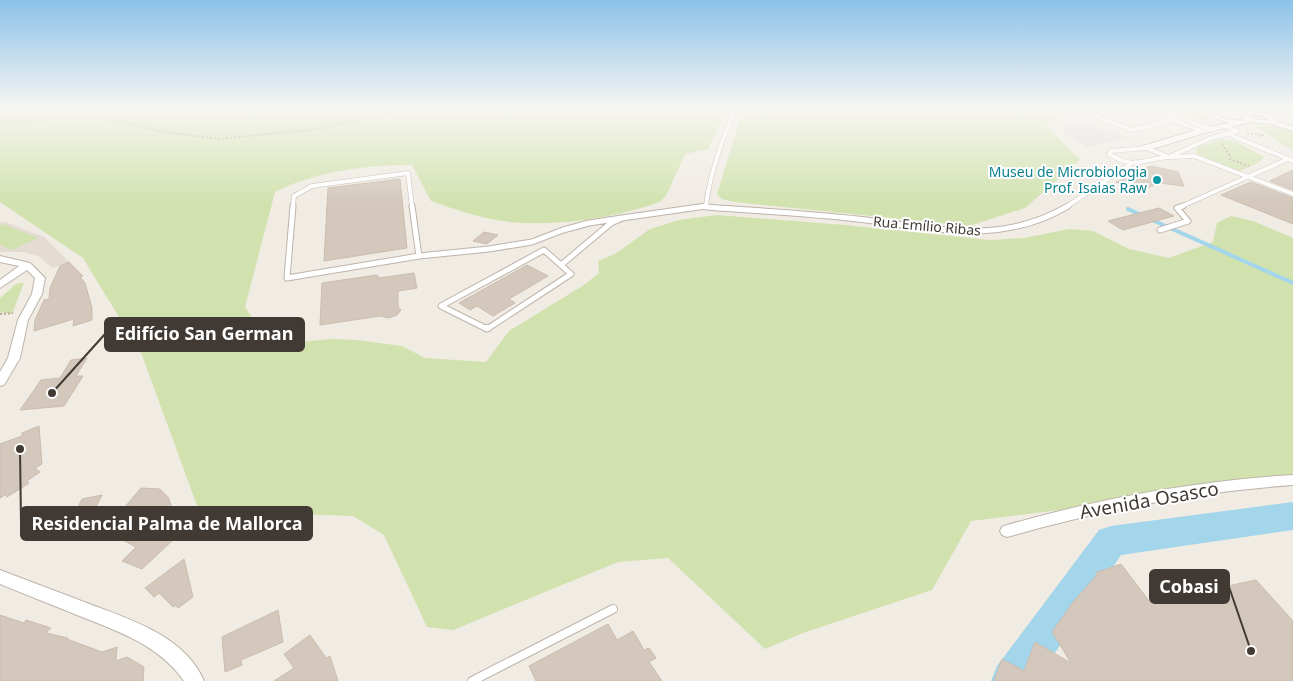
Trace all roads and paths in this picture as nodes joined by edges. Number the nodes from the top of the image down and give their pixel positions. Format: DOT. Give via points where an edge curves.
graph roads {
  1 [pos="722,141"];
  2 [pos="1170,141"];
  3 [pos="1205,141"];
  4 [pos="1219,141"];
  5 [pos="1249,141"];
  6 [pos="1146,148"];
  7 [pos="1170,157"];
  8 [pos="1232,159"];
  9 [pos="1290,160"];
  10 [pos="1131,164"];
  11 [pos="1250,177"];
  12 [pos="1293,194"];
  13 [pos="706,207"];
  14 [pos="622,218"];
  15 [pos="1160,230"];
  16 [pos="419,256"];
  17 [pos="0,259"];
  18 [pos="27,265"];
  19 [pos="561,265"];
  20 [pos="0,285"];
  21 [pos="0,382"];
  22 [pos="1293,480"];
  23 [pos="1008,531"];
  24 [pos="0,577"];
  25 [pos="612,608"];
  26 [pos="195,681"];
  27 [pos="472,681"];
  1 -- 13 [label="lane" via="707,189"];
  2 -- 6 [label="street, Rua Emílio Ribas"];
  3 -- 7 [label="lane, Rua Emílio Ribas"];
  4 -- 8 [label="path"];
  5 -- 9 [label="lane"];
  6 -- 7 [label="lane"];
  6 -- 10 [label="lane, Rua Emílio Ribas" via="1111,151 1109,154"];
  7 -- 10 [label="lane, Rua Emílio Ribas"];
  7 -- 11 [label="lane" via="1194,156"];
  9 -- 11 [label="lane"];
  10 -- 13 [label="lane, Rua Emílio Ribas" via="1056,212 1028,225 996,231"];
  11 -- 12 [label="lane"];
  11 -- 15 [label="lane" via="1177,208 1188,221"];
  13 -- 14 [label="lane, Rua Emílio Ribas"];
  14 -- 16 [label="lane, Rua Emílio Ribas" via="571,228 532,242"];
  14 -- 19 [label="lane" via="611,223"];
  16 -- 16 [label="lane, Rua Emílio Ribas" via="408,173 312,186 294,196 287,278"];
  17 -- 18 [label="street"];
  18 -- 20 [label="street"];
  18 -- 21 [label="street" via="40,278 23,320 14,358"];
  19 -- 19 [label="lane" via="544,250 441,306 487,329 571,274"];
  22 -- 23 [label="street, Avenida Osasco" via="1194,490 1112,504"];
  24 -- 26 [label="street" via="145,634 170,651"];
  25 -- 27 [label="lane"];
}
